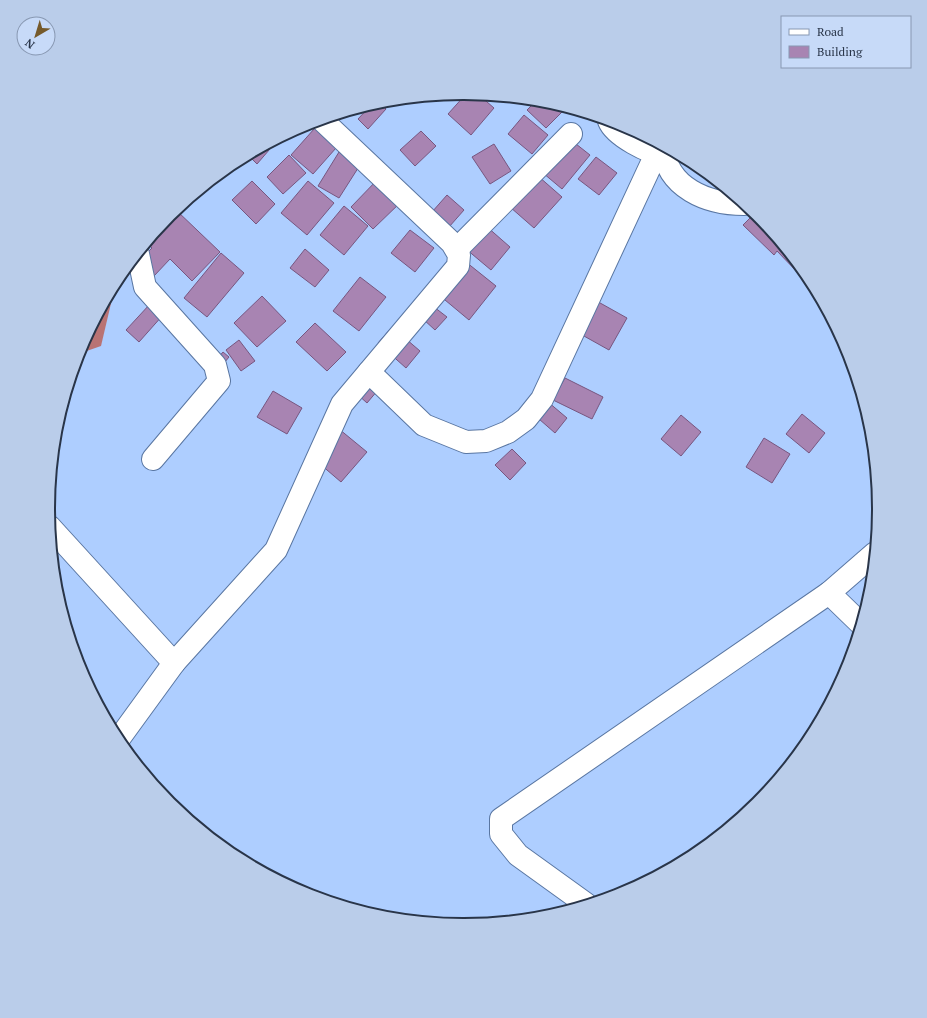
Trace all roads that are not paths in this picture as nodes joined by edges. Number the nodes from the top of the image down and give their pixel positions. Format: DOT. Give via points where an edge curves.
graph roads {
  1 [pos="326,124"];
  2 [pos="617,131"];
  3 [pos="571,134"];
  4 [pos="661,152"];
  5 [pos="735,204"];
  6 [pos="457,249"];
  7 [pos="139,260"];
  8 [pos="369,372"];
  9 [pos="153,459"];
  10 [pos="56,534"];
  11 [pos="869,558"];
  12 [pos="829,593"];
  13 [pos="857,620"];
  14 [pos="174,663"];
  15 [pos="122,733"];
  16 [pos="581,900"];
  1 -- 6 [label="street"];
  2 -- 4 [label="street"];
  3 -- 6 [label="street"];
  4 -- 5 [label="street" via="669,169 690,191 714,201"];
  4 -- 8 [label="street" via="542,399 526,418 508,432 486,441 466,442 424,425"];
  6 -- 8 [label="street" via="458,266"];
  7 -- 9 [label="street" via="145,287 215,365 219,381"];
  8 -- 14 [label="street" via="342,404 276,550"];
  10 -- 14 [label="street"];
  11 -- 12 [label="street"];
  12 -- 13 [label="street"];
  12 -- 16 [label="street" via="501,819 501,834 518,855"];
  14 -- 15 [label="street"];
}
